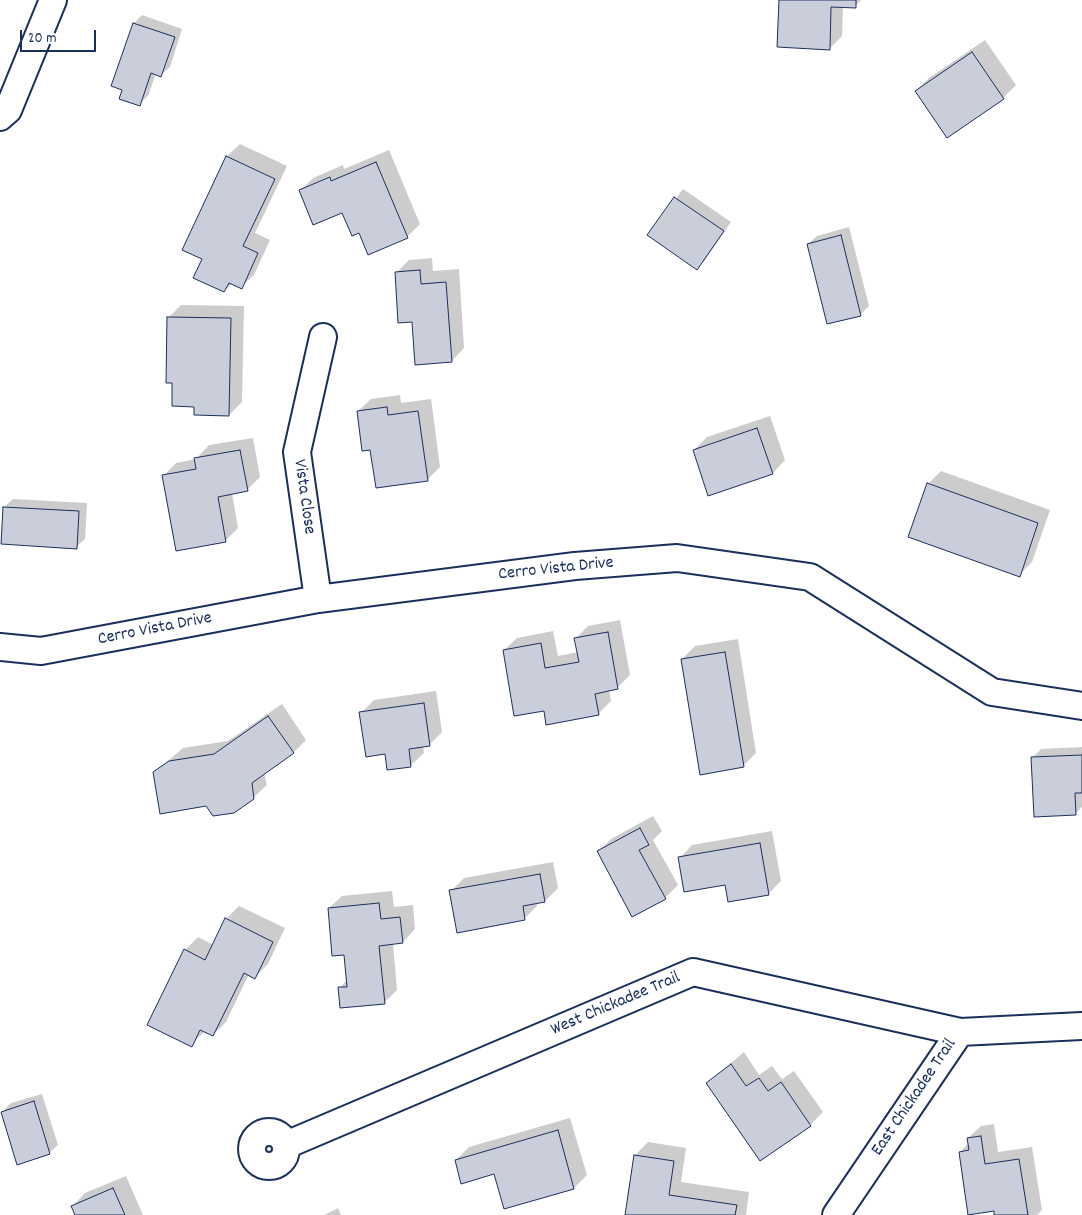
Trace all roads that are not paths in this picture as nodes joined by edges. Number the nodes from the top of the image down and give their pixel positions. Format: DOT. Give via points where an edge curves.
graph roads {
  1 [pos="53,0"];
  2 [pos="0,117"];
  3 [pos="323,337"];
  4 [pos="318,599"];
  5 [pos="0,647"];
  6 [pos="1082,706"];
  7 [pos="1082,1026"];
  8 [pos="960,1032"];
  9 [pos="286,1145"];
  10 [pos="836,1215"];
  1 -- 2 [label="street" via="8,110"];
  3 -- 4 [label="street, Vista Close" via="297,452"];
  4 -- 5 [label="street, Cerro Vista Drive" via="41,651"];
  4 -- 6 [label="street, Cerro Vista Drive" via="576,566 676,558 696,560 810,576 992,692"];
  7 -- 8 [label="street, East Chickadee Trail"];
  8 -- 9 [label="street, West Chickadee Trail" via="693,972"];
  8 -- 10 [label="street, East Chickadee Trail"];
}
